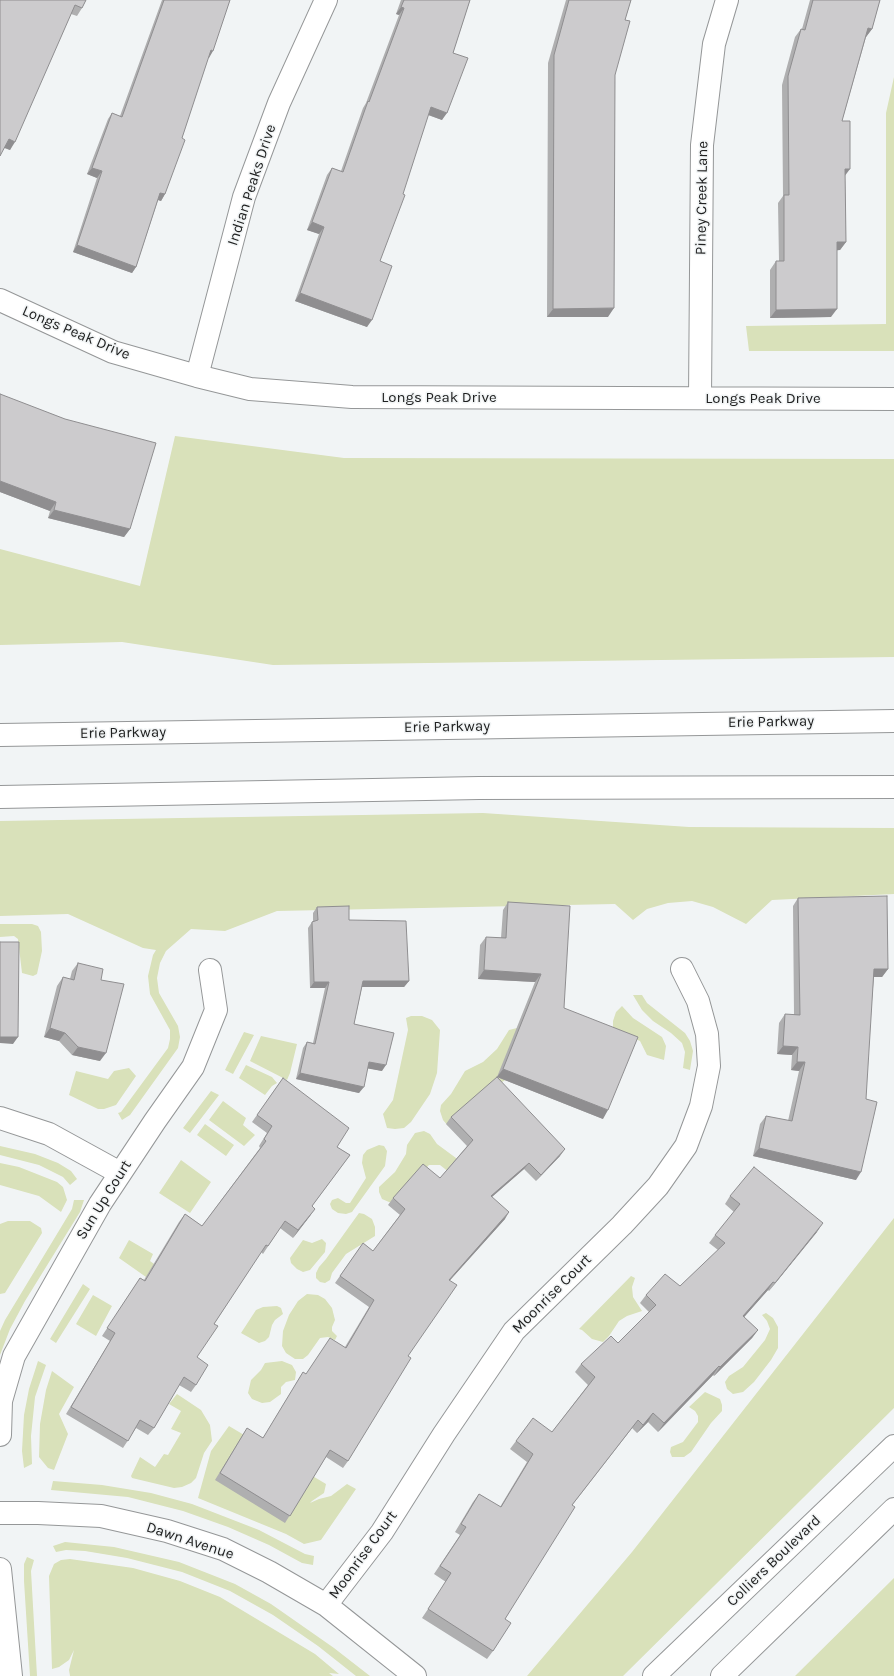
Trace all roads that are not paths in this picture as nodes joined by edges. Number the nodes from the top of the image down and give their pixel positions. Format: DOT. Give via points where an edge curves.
graph roads {
  1 [pos="326,0"];
  2 [pos="727,0"];
  3 [pos="0,300"];
  4 [pos="197,376"];
  5 [pos="700,398"];
  6 [pos="894,399"];
  7 [pos="894,720"];
  8 [pos="0,735"];
  9 [pos="894,787"];
  10 [pos="0,797"];
  11 [pos="682,969"];
  12 [pos="210,970"];
  13 [pos="0,1118"];
  14 [pos="120,1172"];
  15 [pos="0,1436"];
  16 [pos="894,1446"];
  17 [pos="894,1509"];
  18 [pos="0,1513"];
  19 [pos="0,1569"];
  20 [pos="326,1605"];
  21 [pos="11,1676"];
  22 [pos="415,1676"];
  23 [pos="654,1676"];
  24 [pos="722,1676"];
  1 -- 4 [label="street, Indian Peaks Drive" via="279,103 244,197"];
  2 -- 5 [label="street, Piney Creek Lane" via="714,44 702,146"];
  3 -- 4 [label="street, Longs Peak Drive" via="113,352"];
  4 -- 5 [label="street, Longs Peak Drive" via="250,389 352,397"];
  5 -- 6 [label="street, Longs Peak Drive"];
  7 -- 8 [label="street, Erie Parkway"];
  9 -- 10 [label="street" via="479,788"];
  11 -- 20 [label="street, Moonrise Court" via="698,1001 707,1034 709,1066 701,1106 686,1146 658,1186 622,1225 514,1331 382,1532"];
  12 -- 14 [label="street, Sun Up Court" via="216,1010 194,1067"];
  13 -- 14 [label="street" via="49,1134"];
  14 -- 15 [label="street, Sun Up Court" via="14,1356 1,1401"];
  16 -- 23 [label="street, Colliers Boulevard"];
  17 -- 24 [label="street"];
  18 -- 20 [label="street, Dawn Avenue" via="101,1516 167,1531 223,1549"];
  19 -- 21 [label="street"];
  20 -- 22 [label="street, Dawn Avenue"];
}
